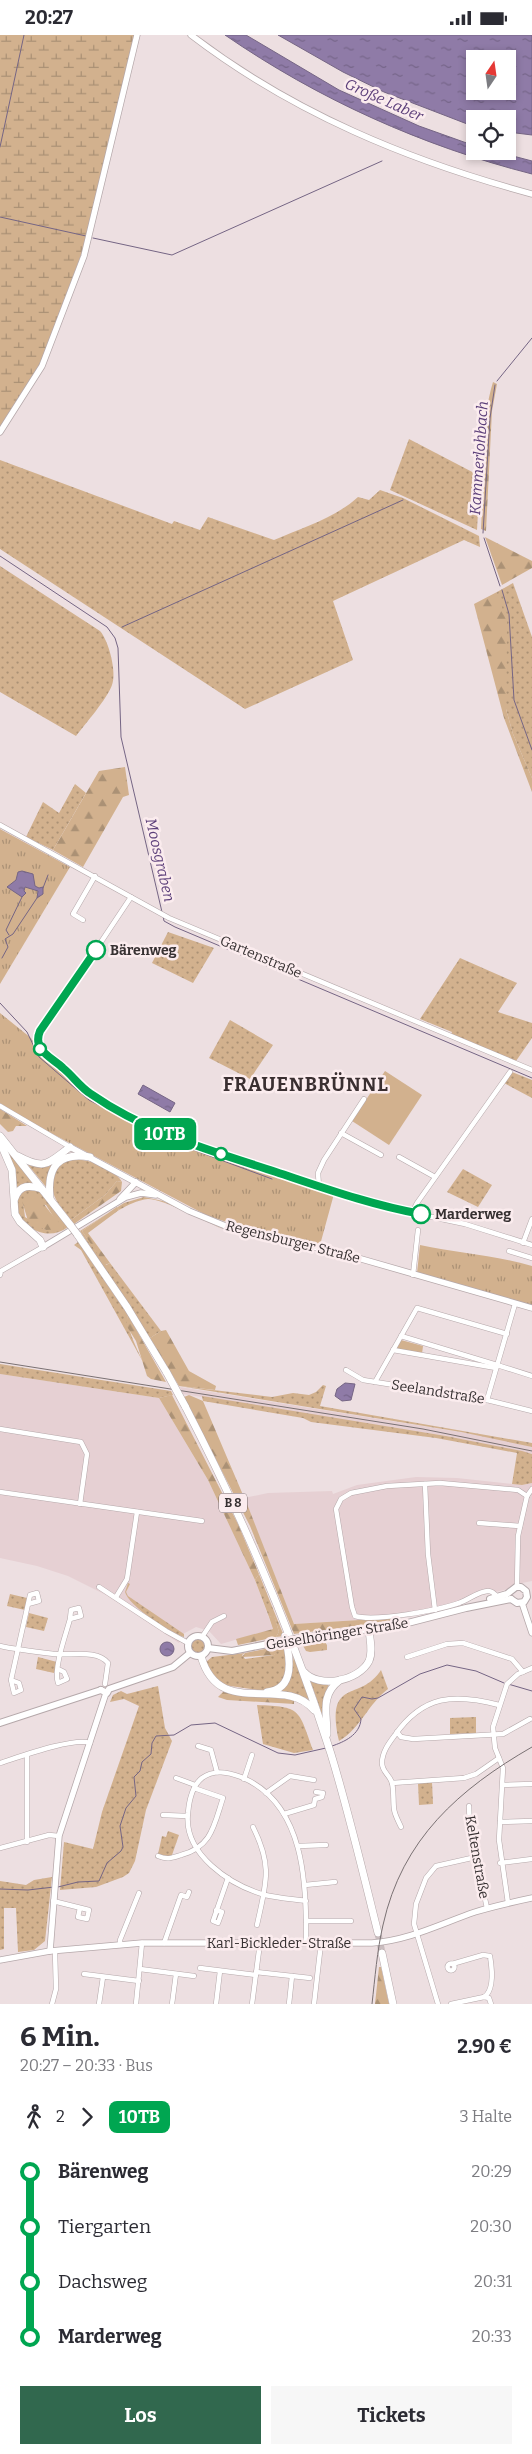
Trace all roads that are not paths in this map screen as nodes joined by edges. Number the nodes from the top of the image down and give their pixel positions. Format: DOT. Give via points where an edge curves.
graph roads {
  1 [pos="137,35"];
  2 [pos="191,35"];
  3 [pos="532,194"];
  4 [pos="0,432"];
  5 [pos="0,825"];
  6 [pos="95,876"];
  7 [pos="130,897"];
  8 [pos="83,920"];
  9 [pos="532,1070"];
  10 [pos="510,1072"];
  11 [pos="364,1099"];
  12 [pos="0,1106"];
  13 [pos="341,1133"];
  14 [pos="0,1136"];
  15 [pos="0,1142"];
  16 [pos="70,1147"];
  17 [pos="16,1155"];
  18 [pos="382,1155"];
  19 [pos="69,1157"];
  20 [pos="90,1157"];
  21 [pos="399,1157"];
  22 [pos="435,1177"];
  23 [pos="136,1182"];
  24 [pos="319,1187"];
  25 [pos="43,1189"];
  26 [pos="133,1195"];
  27 [pos="162,1197"];
  28 [pos="50,1198"];
  29 [pos="118,1201"];
  30 [pos="13,1203"];
  31 [pos="412,1213"];
  32 [pos="532,1219"];
  33 [pos="418,1230"];
  34 [pos="523,1243"];
  35 [pos="532,1245"];
  36 [pos="43,1247"];
  37 [pos="509,1251"];
  38 [pos="532,1258"];
  39 [pos="0,1271"];
  40 [pos="413,1275"];
  41 [pos="515,1304"];
  42 [pos="532,1308"];
  43 [pos="506,1333"];
  44 [pos="401,1336"];
  45 [pos="393,1349"];
  46 [pos="497,1366"];
  47 [pos="346,1370"];
  48 [pos="532,1375"];
  49 [pos="375,1382"];
  50 [pos="488,1400"];
  51 [pos="532,1411"];
  52 [pos="0,1429"];
  53 [pos="425,1483"];
  54 [pos="532,1489"];
  55 [pos="0,1492"];
  56 [pos="527,1496"];
  57 [pos="80,1504"];
  58 [pos="137,1512"];
  59 [pos="202,1521"];
  60 [pos="479,1523"];
  61 [pos="520,1526"];
  62 [pos="518,1586"];
  63 [pos="99,1587"];
  64 [pos="511,1591"];
  65 [pos="529,1592"];
  66 [pos="116,1597"];
  67 [pos="497,1597"];
  68 [pos="511,1599"];
  69 [pos="276,1603"];
  70 [pos="522,1603"];
  71 [pos="28,1604"];
  72 [pos="466,1608"];
  73 [pos="435,1610"];
  74 [pos="224,1616"];
  75 [pos="70,1619"];
  76 [pos="369,1630"];
  77 [pos="532,1633"];
  78 [pos="202,1637"];
  79 [pos="188,1643"];
  80 [pos="0,1646"];
  81 [pos="208,1648"];
  82 [pos="18,1649"];
  83 [pos="190,1653"];
  84 [pos="61,1654"];
  85 [pos="201,1656"];
  86 [pos="407,1657"];
  87 [pos="532,1668"];
  88 [pos="58,1669"];
  89 [pos="302,1670"];
  90 [pos="522,1672"];
  91 [pos="342,1679"];
  92 [pos="11,1680"];
  93 [pos="105,1689"];
  94 [pos="259,1693"];
  95 [pos="499,1705"];
  96 [pos="317,1713"];
  97 [pos="530,1719"];
  98 [pos="0,1723"];
  99 [pos="396,1733"];
  100 [pos="492,1735"];
  101 [pos="327,1742"];
  102 [pos="90,1743"];
  103 [pos="198,1746"];
  104 [pos="26,1755"];
  105 [pos="252,1755"];
  106 [pos="499,1758"];
  107 [pos="0,1763"];
  108 [pos="217,1772"];
  109 [pos="176,1778"];
  110 [pos="244,1779"];
  111 [pos="314,1780"];
  112 [pos="392,1783"];
  113 [pos="532,1784"];
  114 [pos="503,1785"];
  115 [pos="195,1786"];
  116 [pos="316,1791"];
  117 [pos="266,1793"];
  118 [pos="469,1806"];
  119 [pos="284,1814"];
  120 [pos="163,1815"];
  121 [pos="187,1816"];
  122 [pos="500,1821"];
  123 [pos="532,1821"];
  124 [pos="253,1827"];
  125 [pos="401,1827"];
  126 [pos="59,1836"];
  127 [pos="27,1842"];
  128 [pos="326,1845"];
  129 [pos="298,1846"];
  130 [pos="0,1848"];
  131 [pos="198,1849"];
  132 [pos="158,1856"];
  133 [pos="476,1857"];
  134 [pos="532,1859"];
  135 [pos="500,1863"];
  136 [pos="228,1878"];
  137 [pos="335,1882"];
  138 [pos="305,1885"];
  139 [pos="189,1892"];
  140 [pos="138,1893"];
  141 [pos="263,1894"];
  142 [pos="532,1899"];
  143 [pos="53,1901"];
  144 [pos="306,1901"];
  145 [pos="508,1903"];
  146 [pos="80,1908"];
  147 [pos="487,1908"];
  148 [pos="216,1910"];
  149 [pos="306,1921"];
  150 [pos="351,1921"];
  151 [pos="257,1925"];
  152 [pos="378,1933"];
  153 [pos="417,1935"];
  154 [pos="142,1943"];
  155 [pos="164,1943"];
  156 [pos="260,1943"];
  157 [pos="306,1943"];
  158 [pos="321,1943"];
  159 [pos="120,1945"];
  160 [pos="53,1951"];
  161 [pos="382,1953"];
  162 [pos="0,1960"];
  163 [pos="453,1966"];
  164 [pos="200,1968"];
  165 [pos="140,1969"];
  166 [pos="220,1971"];
  167 [pos="256,1973"];
  168 [pos="84,1974"];
  169 [pos="176,1974"];
  170 [pos="194,1976"];
  171 [pos="292,1976"];
  172 [pos="103,1977"];
  173 [pos="310,1978"];
  174 [pos="139,1981"];
  175 [pos="484,1997"];
  176 [pos="52,2004"];
  177 [pos="99,2004"];
  178 [pos="136,2004"];
  179 [pos="172,2004"];
  180 [pos="216,2004"];
  181 [pos="252,2004"];
  182 [pos="289,2004"];
  183 [pos="314,2004"];
  184 [pos="392,2004"];
  185 [pos="438,2004"];
  186 [pos="451,2004"];
  187 [pos="491,2004"];
  1 -- 4 [label="street" via="89,241 45,360"];
  2 -- 3 [label="street" via="268,87 353,132 438,166"];
  5 -- 6 [label="street, Gartenstraße"];
  6 -- 7 [label="street, Gartenstraße"];
  6 -- 8 [label="street" via="73,913"];
  7 -- 9 [label="street, Gartenstraße" via="165,916"];
  7 -- 24 [label="street" via="40,1031 39,1047 82,1087 140,1123 201,1149"];
  10 -- 22 [label="street"];
  11 -- 13 [label="street"];
  12 -- 16 [label="street"];
  13 -- 18 [label="street"];
  13 -- 24 [label="street" via="319,1170"];
  14 -- 17 [label="main road, B 8"];
  15 -- 30 [label="main road" via="12,1170"];
  16 -- 17 [label="main road" via="48,1163 37,1164"];
  16 -- 19 [label="main road"];
  16 -- 20 [label="street, Regensburger Straße"];
  17 -- 25 [label="main road, B 8"];
  19 -- 20 [label="main road"];
  19 -- 28 [label="main road" via="52,1169"];
  20 -- 23 [label="street, Regensburger Straße"];
  21 -- 22 [label="street"];
  22 -- 31 [label="street"];
  23 -- 26 [label="street"];
  23 -- 27 [label="street, Regensburger Straße"];
  23 -- 29 [label="street"];
  24 -- 31 [label="street"];
  25 -- 28 [label="main road, B 8"];
  25 -- 30 [label="main road" via="23,1187"];
  26 -- 27 [label="street"];
  26 -- 29 [label="street"];
  27 -- 40 [label="street, Regensburger Straße" via="228,1227 344,1253"];
  28 -- 69 [label="main road, B 8, bridge" via="127,1307 185,1406 229,1494"];
  29 -- 36 [label="street"];
  30 -- 36 [label="main road" via="20,1222 40,1240"];
  31 -- 34 [label="street" via="465,1224"];
  32 -- 34 [label="street"];
  33 -- 40 [label="street"];
  34 -- 35 [label="street"];
  36 -- 39 [label="street"];
  37 -- 38 [label="street"];
  40 -- 41 [label="street, Regensburger Straße"];
  41 -- 42 [label="street, Regensburger Straße"];
  41 -- 43 [label="street"];
  43 -- 44 [label="street" via="417,1308"];
  43 -- 46 [label="street"];
  44 -- 45 [label="street"];
  44 -- 46 [label="street"];
  45 -- 46 [label="street"];
  45 -- 49 [label="street"];
  46 -- 48 [label="street"];
  46 -- 50 [label="street"];
  47 -- 49 [label="street, Seelandstraße" via="363,1380"];
  49 -- 50 [label="street, Seelandstraße"];
  50 -- 51 [label="street, Seelandstraße"];
  52 -- 57 [label="street" via="81,1443 87,1454"];
  53 -- 56 [label="street" via="518,1490"];
  53 -- 73 [label="street" via="428,1554"];
  53 -- 73 [label="street" via="351,1493 338,1503 336,1515 355,1616"];
  54 -- 56 [label="street"];
  55 -- 57 [label="street"];
  56 -- 61 [label="street"];
  57 -- 58 [label="street"];
  58 -- 59 [label="street"];
  58 -- 66 [label="street" via="127,1579"];
  60 -- 61 [label="street"];
  61 -- 62 [label="street"];
  62 -- 64 [label="main road"];
  62 -- 65 [label="main road"];
  63 -- 66 [label="street"];
  64 -- 67 [label="main road, Geiselhöringer Straße"];
  64 -- 68 [label="main road"];
  65 -- 70 [label="main road"];
  66 -- 79 [label="street"];
  67 -- 72 [label="main road, Geiselhöringer Straße"];
  67 -- 73 [label="street" via="487,1591"];
  68 -- 70 [label="main road"];
  68 -- 72 [label="main road, Geiselhöringer Straße"];
  69 -- 89 [label="main road, B 8"];
  69 -- 94 [label="main road" via="289,1651 289,1671 278,1690"];
  70 -- 77 [label="street"];
  71 -- 82 [label="street"];
  72 -- 76 [label="main road, Geiselhöringer Straße"];
  74 -- 78 [label="street" via="212,1622"];
  75 -- 84 [label="street"];
  76 -- 81 [label="main road, Geiselhöringer Straße, bridge" via="232,1651"];
  76 -- 91 [label="main road" via="371,1651 368,1663"];
  78 -- 79 [label="main road" via="193,1637"];
  78 -- 81 [label="main road" via="208,1642"];
  79 -- 83 [label="main road"];
  80 -- 82 [label="street"];
  81 -- 85 [label="main road"];
  82 -- 84 [label="street"];
  82 -- 92 [label="street"];
  83 -- 85 [label="main road"];
  83 -- 93 [label="main road" via="173,1667"];
  84 -- 88 [label="street"];
  84 -- 93 [label="street" via="86,1654 107,1660"];
  85 -- 94 [label="main road" via="206,1672 215,1683 238,1692"];
  86 -- 90 [label="street" via="447,1644 463,1643 512,1659"];
  87 -- 90 [label="street"];
  89 -- 91 [label="main road" via="318,1681"];
  89 -- 96 [label="main road, B 8"];
  90 -- 95 [label="street" via="510,1680"];
  91 -- 101 [label="main road" via="331,1689 325,1701"];
  93 -- 98 [label="main road"];
  93 -- 102 [label="street"];
  94 -- 96 [label="main road" via="301,1700"];
  95 -- 99 [label="street" via="460,1698 439,1700 415,1712"];
  95 -- 100 [label="street"];
  96 -- 101 [label="main road, B 8"];
  97 -- 100 [label="street" via="508,1733"];
  99 -- 100 [label="street" via="412,1739"];
  99 -- 112 [label="street" via="382,1760"];
  100 -- 106 [label="street"];
  101 -- 152 [label="main road, B 8"];
  102 -- 104 [label="street" via="85,1741"];
  102 -- 126 [label="street"];
  103 -- 108 [label="street" via="212,1750"];
  104 -- 107 [label="street"];
  104 -- 127 [label="street"];
  105 -- 110 [label="street"];
  106 -- 112 [label="street" via="464,1778"];
  106 -- 114 [label="street" via="503,1764"];
  108 -- 110 [label="street" via="231,1773"];
  108 -- 115 [label="street" via="204,1777"];
  109 -- 115 [label="street"];
  110 -- 117 [label="street"];
  111 -- 117 [label="street" via="290,1776"];
  112 -- 125 [label="street" via="394,1812"];
  113 -- 114 [label="street"];
  114 -- 122 [label="street"];
  115 -- 121 [label="street"];
  115 -- 131 [label="street" via="223,1798 210,1836"];
  116 -- 119 [label="street" via="323,1793 322,1797 315,1799 314,1805"];
  117 -- 119 [label="street"];
  118 -- 133 [label="street, Keltenstraße"];
  119 -- 129 [label="street"];
  120 -- 121 [label="street"];
  121 -- 131 [label="street"];
  122 -- 123 [label="street"];
  122 -- 135 [label="street"];
  124 -- 141 [label="street" via="267,1865 268,1877"];
  126 -- 127 [label="street" via="49,1835"];
  126 -- 143 [label="street"];
  127 -- 130 [label="street"];
  128 -- 129 [label="street"];
  129 -- 138 [label="street"];
  131 -- 132 [label="street" via="166,1859"];
  131 -- 136 [label="street"];
  133 -- 147 [label="street, Keltenstraße"];
  133 -- 153 [label="street" via="442,1863 430,1872 416,1905 414,1924"];
  134 -- 135 [label="street"];
  135 -- 145 [label="street"];
  136 -- 141 [label="street"];
  136 -- 148 [label="street"];
  137 -- 138 [label="street"];
  138 -- 144 [label="street"];
  139 -- 155 [label="street" via="187,1897 182,1895"];
  140 -- 159 [label="street"];
  141 -- 144 [label="street"];
  141 -- 151 [label="street"];
  142 -- 145 [label="street, Karl-Bickleder-Straße"];
  143 -- 146 [label="street"];
  143 -- 160 [label="street"];
  144 -- 149 [label="street"];
  145 -- 147 [label="street, Karl-Bickleder-Straße"];
  147 -- 153 [label="street, Karl-Bickleder-Straße"];
  149 -- 150 [label="street"];
  149 -- 157 [label="street"];
  153 -- 158 [label="street, Karl-Bickleder-Straße" via="372,1943"];
  153 -- 185 [label="street"];
  154 -- 155 [label="street, Karl-Bickleder-Straße"];
  154 -- 159 [label="street, Karl-Bickleder-Straße"];
  154 -- 165 [label="street"];
  155 -- 156 [label="street, Karl-Bickleder-Straße"];
  156 -- 157 [label="street, Karl-Bickleder-Straße"];
  156 -- 167 [label="street"];
  157 -- 158 [label="street, Karl-Bickleder-Straße"];
  158 -- 183 [label="street"];
  159 -- 160 [label="street, Karl-Bickleder-Straße"];
  160 -- 162 [label="street, Karl-Bickleder-Straße"];
  160 -- 176 [label="street" via="56,1989"];
  161 -- 184 [label="main road"];
  163 -- 175 [label="street" via="464,1960 490,1956 491,1987"];
  164 -- 166 [label="street"];
  165 -- 169 [label="street"];
  165 -- 174 [label="street"];
  166 -- 167 [label="street"];
  166 -- 180 [label="street"];
  167 -- 171 [label="street"];
  167 -- 181 [label="street"];
  168 -- 172 [label="street"];
  169 -- 170 [label="street"];
  169 -- 179 [label="street"];
  171 -- 173 [label="street"];
  171 -- 182 [label="street"];
  172 -- 174 [label="street"];
  172 -- 177 [label="street"];
  174 -- 178 [label="street"];
  175 -- 186 [label="street"];
  175 -- 187 [label="street" via="489,1998"];
}
